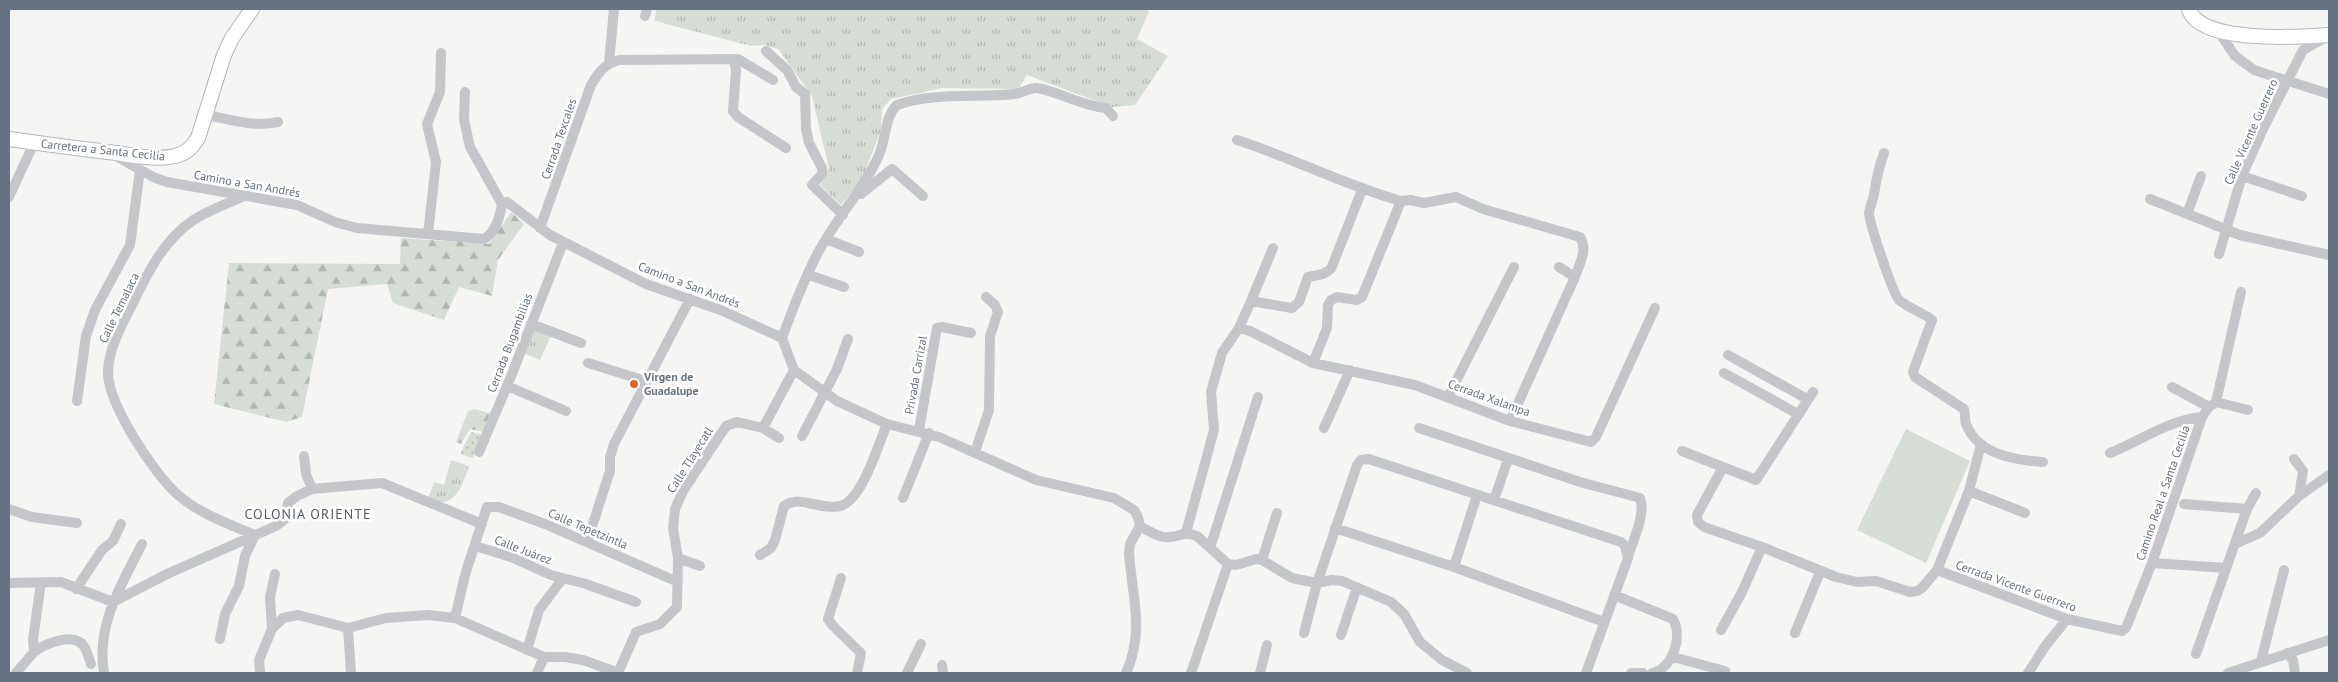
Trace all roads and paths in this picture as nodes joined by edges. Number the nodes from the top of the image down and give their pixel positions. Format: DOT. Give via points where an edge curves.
graph roads {
  1 [pos="252,9"];
  2 [pos="614,9"];
  3 [pos="2189,9"];
  4 [pos="2217,29"];
  5 [pos="2329,36"];
  6 [pos="766,51"];
  7 [pos="441,53"];
  8 [pos="734,60"];
  9 [pos="609,62"];
  10 [pos="773,80"];
  11 [pos="2288,82"];
  12 [pos="465,92"];
  13 [pos="2329,94"];
  14 [pos="207,115"];
  15 [pos="1113,116"];
  16 [pos="278,122"];
  17 [pos="9,139"];
  18 [pos="1237,140"];
  19 [pos="34,143"];
  20 [pos="786,148"];
  21 [pos="109,152"];
  22 [pos="1884,153"];
  23 [pos="140,170"];
  24 [pos="2201,176"];
  25 [pos="2242,176"];
  26 [pos="1362,190"];
  27 [pos="248,195"];
  28 [pos="923,196"];
  29 [pos="2302,196"];
  30 [pos="9,197"];
  31 [pos="2150,199"];
  32 [pos="854,200"];
  33 [pos="1401,201"];
  34 [pos="502,204"];
  35 [pos="2187,214"];
  36 [pos="843,215"];
  37 [pos="540,228"];
  38 [pos="2225,230"];
  39 [pos="428,234"];
  40 [pos="826,239"];
  41 [pos="563,243"];
  42 [pos="1273,248"];
  43 [pos="859,252"];
  44 [pos="2219,254"];
  45 [pos="2329,255"];
  46 [pos="1514,267"];
  47 [pos="1559,267"];
  48 [pos="809,275"];
  49 [pos="1575,277"];
  50 [pos="844,287"];
  51 [pos="2241,292"];
  52 [pos="986,297"];
  53 [pos="690,300"];
  54 [pos="1251,301"];
  55 [pos="1655,308"];
  56 [pos="531,324"];
  57 [pos="1239,328"];
  58 [pos="971,332"];
  59 [pos="782,338"];
  60 [pos="848,339"];
  61 [pos="581,344"];
  62 [pos="1728,355"];
  63 [pos="588,363"];
  64 [pos="1313,363"];
  65 [pos="794,370"];
  66 [pos="1350,370"];
  67 [pos="1724,373"];
  68 [pos="646,381"];
  69 [pos="507,386"];
  70 [pos="2172,387"];
  71 [pos="824,394"];
  72 [pos="1258,396"];
  73 [pos="1448,397"];
  74 [pos="77,401"];
  75 [pos="2212,404"];
  76 [pos="2248,410"];
  77 [pos="566,411"];
  78 [pos="1798,414"];
  79 [pos="2202,417"];
  80 [pos="1510,421"];
  81 [pos="887,424"];
  82 [pos="763,428"];
  83 [pos="1324,428"];
  84 [pos="1419,428"];
  85 [pos="924,431"];
  86 [pos="802,436"];
  87 [pos="779,438"];
  88 [pos="1981,444"];
  89 [pos="479,452"];
  90 [pos="975,452"];
  91 [pos="1682,452"];
  92 [pos="2110,453"];
  93 [pos="304,456"];
  94 [pos="1508,459"];
  95 [pos="2294,459"];
  96 [pos="2043,462"];
  97 [pos="1723,467"];
  98 [pos="2329,475"];
  99 [pos="312,489"];
  100 [pos="1969,491"];
  101 [pos="2256,493"];
  102 [pos="1477,495"];
  103 [pos="2299,496"];
  104 [pos="903,498"];
  105 [pos="1494,500"];
  106 [pos="2184,504"];
  107 [pos="9,509"];
  108 [pos="2246,509"];
  109 [pos="1277,513"];
  110 [pos="2024,513"];
  111 [pos="77,523"];
  112 [pos="121,524"];
  113 [pos="482,524"];
  114 [pos="1140,526"];
  115 [pos="1335,528"];
  116 [pos="1186,533"];
  117 [pos="255,535"];
  118 [pos="587,542"];
  119 [pos="142,544"];
  120 [pos="2235,544"];
  121 [pos="475,546"];
  122 [pos="1762,547"];
  123 [pos="1210,548"];
  124 [pos="760,555"];
  125 [pos="678,558"];
  126 [pos="1628,558"];
  127 [pos="1262,560"];
  128 [pos="2152,563"];
  129 [pos="1228,564"];
  130 [pos="700,566"];
  131 [pos="1454,567"];
  132 [pos="2226,568"];
  133 [pos="1937,570"];
  134 [pos="2284,570"];
  135 [pos="1820,572"];
  136 [pos="275,574"];
  137 [pos="563,578"];
  138 [pos="841,578"];
  139 [pos="678,582"];
  140 [pos="9,583"];
  141 [pos="41,583"];
  142 [pos="1317,583"];
  143 [pos="1357,587"];
  144 [pos="76,589"];
  145 [pos="1614,596"];
  146 [pos="113,602"];
  147 [pos="636,602"];
  148 [pos="455,618"];
  149 [pos="2067,619"];
  150 [pos="1604,622"];
  151 [pos="348,628"];
  152 [pos="2126,628"];
  153 [pos="272,629"];
  154 [pos="1721,630"];
  155 [pos="1304,633"];
  156 [pos="1795,633"];
  157 [pos="1341,635"];
  158 [pos="220,639"];
  159 [pos="2329,640"];
  160 [pos="921,644"];
  161 [pos="2318,644"];
  162 [pos="1267,645"];
  163 [pos="2329,649"];
  164 [pos="527,650"];
  165 [pos="34,652"];
  166 [pos="2196,654"];
  167 [pos="2288,654"];
  168 [pos="1673,657"];
  169 [pos="544,658"];
  170 [pos="2261,661"];
  171 [pos="91,664"];
  172 [pos="1725,671"];
  173 [pos="16,673"];
  174 [pos="104,673"];
  175 [pos="260,673"];
  176 [pos="352,673"];
  177 [pos="537,673"];
  178 [pos="618,673"];
  179 [pos="857,673"];
  180 [pos="907,673"];
  181 [pos="1126,673"];
  182 [pos="1192,673"];
  183 [pos="1260,673"];
  184 [pos="1466,673"];
  185 [pos="1586,673"];
  186 [pos="1631,673"];
  187 [pos="1643,673"];
  188 [pos="1652,673"];
  189 [pos="2028,673"];
  190 [pos="2228,673"];
  191 [pos="2295,673"];
  1 -- 14 [label="main road, Carretera a Santa Cecilia" via="224,55"];
  2 -- 9 [label="street"];
  3 -- 4 [label="main road" via="2201,24"];
  4 -- 5 [label="main road" via="2235,34 2279,37"];
  4 -- 11 [label="street" via="2243,63"];
  5 -- 11 [label="street, Calle Vicente Guerrero" via="2304,50"];
  6 -- 36 [label="street" via="787,70 796,87 805,94 806,129 822,168 822,174 812,185"];
  7 -- 39 [label="street" via="440,92 427,124 436,162"];
  8 -- 9 [label="street"];
  8 -- 10 [label="street" via="749,64"];
  8 -- 20 [label="street" via="733,111"];
  9 -- 37 [label="street, Cerrada Texcales" via="591,85"];
  11 -- 13 [label="street"];
  11 -- 25 [label="street, Calle Vicente Guerrero"];
  12 -- 34 [label="street" via="464,120 470,147"];
  14 -- 16 [label="street" via="247,124"];
  14 -- 21 [label="main road, Carretera a Santa Cecilia" via="198,138 182,154 156,157"];
  15 -- 32 [label="street" via="1106,108 1091,107 1034,87 1018,94 904,102 893,109 880,154"];
  17 -- 19 [label="main road, Carretera a Santa Cecilia"];
  18 -- 26 [label="street" via="1274,152"];
  19 -- 21 [label="main road, Carretera a Santa Cecilia"];
  19 -- 30 [label="street"];
  21 -- 23 [label="street, Camino a San Andrés"];
  22 -- 88 [label="street" via="1874,185 1870,223 1893,292 1904,304 1932,320 1912,372 1964,409 1966,426"];
  23 -- 27 [label="street, Camino a San Andrés" via="167,182"];
  23 -- 74 [label="street" via="130,245 95,310 86,336"];
  24 -- 35 [label="street"];
  25 -- 29 [label="street"];
  25 -- 38 [label="street, Calle Vicente Guerrero"];
  26 -- 33 [label="street"];
  26 -- 54 [label="street" via="1332,269 1308,277 1296,306 1282,308"];
  27 -- 39 [label="street, Camino a San Andrés" via="297,205 346,226"];
  27 -- 117 [label="street, Calle Temalaca" via="193,220 166,246 140,288 118,334 110,355 108,373 122,416 162,477 196,508"];
  28 -- 32 [label="street" via="892,170"];
  31 -- 35 [label="street"];
  32 -- 36 [label="street"];
  33 -- 49 [label="street" via="1424,203 1456,197 1483,209 1580,237 1585,245"];
  33 -- 64 [label="street" via="1362,297 1357,300 1336,297 1328,305 1327,328"];
  34 -- 37 [label="street, Camino a San Andrés" via="511,204"];
  34 -- 39 [label="street, Camino a San Andrés" via="498,222 489,237"];
  35 -- 38 [label="street"];
  36 -- 40 [label="street"];
  37 -- 41 [label="street, Camino a San Andrés"];
  38 -- 44 [label="street, Calle Vicente Guerrero"];
  38 -- 45 [label="street"];
  40 -- 43 [label="street"];
  40 -- 48 [label="street"];
  41 -- 53 [label="street, Camino a San Andrés" via="646,284"];
  41 -- 56 [label="street, Cerrada Bugambilias"];
  42 -- 54 [label="street"];
  46 -- 73 [label="street"];
  47 -- 49 [label="street"];
  48 -- 50 [label="street"];
  48 -- 59 [label="street"];
  49 -- 80 [label="street"];
  51 -- 75 [label="street"];
  52 -- 90 [label="street" via="998,312 990,336 989,410"];
  53 -- 59 [label="street, Camino a San Andrés"];
  53 -- 68 [label="street"];
  54 -- 57 [label="street"];
  55 -- 80 [label="street, Cerrada Xalampa" via="1592,442"];
  56 -- 61 [label="street"];
  56 -- 69 [label="street, Cerrada Bugambilias"];
  57 -- 64 [label="street, Cerrada Xalampa"];
  57 -- 116 [label="street" via="1222,353 1211,392 1214,430"];
  58 -- 85 [label="street, Privada Carrizal" via="937,328"];
  59 -- 65 [label="street"];
  60 -- 71 [label="street"];
  62 -- 78 [label="street" via="1810,396"];
  63 -- 68 [label="street"];
  64 -- 66 [label="street, Cerrada Xalampa"];
  65 -- 71 [label="street"];
  65 -- 82 [label="street"];
  66 -- 73 [label="street, Cerrada Xalampa" via="1415,385"];
  66 -- 83 [label="street"];
  67 -- 78 [label="street"];
  68 -- 118 [label="street" via="614,444 610,471"];
  69 -- 77 [label="street"];
  69 -- 89 [label="street, Cerrada Bugambilias"];
  70 -- 75 [label="street"];
  71 -- 81 [label="street"];
  71 -- 86 [label="street"];
  72 -- 123 [label="street"];
  73 -- 80 [label="street, Cerrada Xalampa"];
  75 -- 76 [label="street"];
  75 -- 79 [label="street, Camino Real a Santa Cecilia"];
  78 -- 97 [label="street" via="1760,478 1752,479"];
  79 -- 92 [label="street" via="2154,431 2138,442"];
  79 -- 128 [label="street, Camino Real a Santa Cecilia"];
  81 -- 85 [label="street"];
  81 -- 124 [label="street" via="868,471 848,502 828,507 789,502 784,506 771,548"];
  82 -- 87 [label="street, Calle Tlayecatl"];
  82 -- 125 [label="street, Calle Tlayecatl" via="737,422 726,426 683,490 672,519"];
  84 -- 94 [label="street"];
  85 -- 90 [label="street"];
  85 -- 104 [label="street"];
  88 -- 96 [label="street" via="2004,457"];
  88 -- 100 [label="street"];
  90 -- 114 [label="street" via="1036,480 1122,502 1138,516"];
  91 -- 97 [label="street"];
  93 -- 99 [label="street"];
  94 -- 105 [label="street"];
  94 -- 126 [label="street" via="1640,498 1641,515"];
  95 -- 103 [label="street" via="2303,471"];
  97 -- 122 [label="street, Cerrada Vicente Guerrero" via="1697,515 1698,522"];
  98 -- 103 [label="street"];
  99 -- 113 [label="street" via="382,483"];
  99 -- 117 [label="street" via="288,503 285,519"];
  100 -- 110 [label="street"];
  100 -- 133 [label="street"];
  101 -- 108 [label="street"];
  102 -- 105 [label="street"];
  102 -- 115 [label="street" via="1369,459 1361,460"];
  102 -- 131 [label="street"];
  103 -- 120 [label="street" via="2260,533"];
  105 -- 126 [label="street" via="1621,542"];
  106 -- 108 [label="street"];
  107 -- 111 [label="street" via="32,517"];
  108 -- 120 [label="street"];
  109 -- 127 [label="street"];
  112 -- 144 [label="street" via="113,541 102,550"];
  113 -- 118 [label="street, Calle Tepetzintla" via="487,507 499,507"];
  113 -- 121 [label="street"];
  114 -- 116 [label="street" via="1163,538"];
  114 -- 181 [label="street" via="1129,553 1138,620 1135,646"];
  115 -- 131 [label="street"];
  115 -- 142 [label="street"];
  116 -- 123 [label="street" via="1197,536"];
  117 -- 146 [label="street"];
  117 -- 158 [label="street" via="245,556 239,586 225,614"];
  118 -- 139 [label="street, Calle Tepetzintla"];
  119 -- 146 [label="street"];
  120 -- 132 [label="street"];
  121 -- 137 [label="street, Calle Juárez"];
  121 -- 148 [label="street"];
  122 -- 135 [label="street, Cerrada Vicente Guerrero"];
  122 -- 154 [label="street"];
  123 -- 129 [label="street"];
  125 -- 130 [label="street"];
  125 -- 139 [label="street, Calle Tlayecatl"];
  126 -- 145 [label="street"];
  127 -- 129 [label="street"];
  127 -- 142 [label="street" via="1292,578"];
  128 -- 132 [label="street"];
  128 -- 152 [label="street, Camino Real a Santa Cecilia"];
  129 -- 182 [label="street"];
  131 -- 150 [label="street"];
  132 -- 166 [label="street"];
  133 -- 135 [label="street, Cerrada Vicente Guerrero" via="1922,588 1910,592 1881,582 1850,581"];
  133 -- 149 [label="street, Cerrada Vicente Guerrero"];
  134 -- 170 [label="street"];
  135 -- 156 [label="street"];
  136 -- 153 [label="street" via="270,597"];
  137 -- 147 [label="street, Calle Juárez"];
  137 -- 164 [label="street, Calle Juárez" via="539,610"];
  138 -- 179 [label="street" via="828,619 861,653"];
  139 -- 178 [label="street, Calle Tlayecatl" via="677,607 660,624 636,632"];
  140 -- 141 [label="street"];
  141 -- 144 [label="street" via="61,582"];
  141 -- 165 [label="street"];
  142 -- 143 [label="street" via="1337,580"];
  142 -- 155 [label="street"];
  143 -- 157 [label="street"];
  143 -- 184 [label="street" via="1397,606 1420,642 1442,660"];
  144 -- 146 [label="street"];
  145 -- 150 [label="street"];
  145 -- 168 [label="street" via="1673,619 1678,630"];
  146 -- 174 [label="street" via="103,630"];
  148 -- 151 [label="street" via="428,615 386,618"];
  148 -- 164 [label="street"];
  149 -- 152 [label="street, Cerrada Vicente Guerrero" via="2116,631"];
  149 -- 189 [label="street"];
  150 -- 185 [label="street"];
  151 -- 153 [label="street" via="298,615 283,618"];
  151 -- 176 [label="street"];
  153 -- 175 [label="street" via="259,660"];
  159 -- 161 [label="street"];
  160 -- 180 [label="street"];
  161 -- 163 [label="street"];
  161 -- 167 [label="street"];
  162 -- 183 [label="street"];
  164 -- 169 [label="street"];
  165 -- 171 [label="street" via="51,642 77,642 84,646"];
  165 -- 173 [label="street"];
  167 -- 170 [label="street"];
  167 -- 191 [label="street" via="2293,660"];
  168 -- 172 [label="street"];
  168 -- 188 [label="street" via="1661,671"];
  169 -- 177 [label="street"];
  169 -- 178 [label="street" via="583,660"];
  170 -- 190 [label="street"];
  186 -- 187 [label="street"];
}
